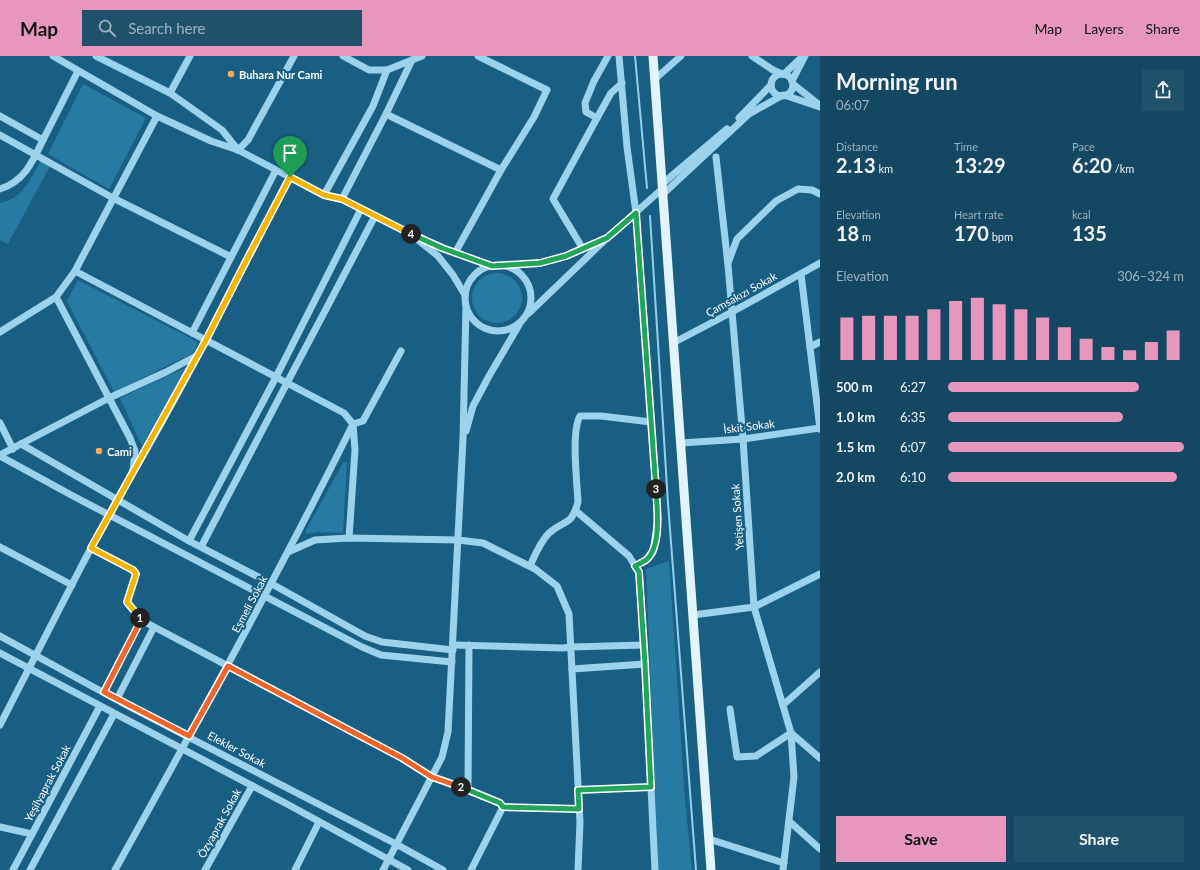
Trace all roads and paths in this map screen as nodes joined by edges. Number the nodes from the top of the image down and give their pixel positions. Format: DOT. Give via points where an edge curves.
graph roads {
  1 [pos="53,56"];
  2 [pos="96,56"];
  3 [pos="190,56"];
  4 [pos="294,56"];
  5 [pos="342,56"];
  6 [pos="422,56"];
  7 [pos="478,56"];
  8 [pos="608,56"];
  9 [pos="619,56"];
  10 [pos="653,56"];
  11 [pos="681,56"];
  12 [pos="804,56"];
  13 [pos="753,57"];
  14 [pos="412,60"];
  15 [pos="387,70"];
  16 [pos="78,71"];
  17 [pos="783,74"];
  18 [pos="654,79"];
  19 [pos="622,83"];
  20 [pos="771,83"];
  21 [pos="792,83"];
  22 [pos="170,93"];
  23 [pos="782,96"];
  24 [pos="820,106"];
  25 [pos="386,114"];
  26 [pos="0,116"];
  27 [pos="157,116"];
  28 [pos="596,118"];
  29 [pos="0,135"];
  30 [pos="43,140"];
  31 [pos="238,150"];
  32 [pos="36,154"];
  33 [pos="716,157"];
  34 [pos="276,170"];
  35 [pos="501,170"];
  36 [pos="290,177"];
  37 [pos="0,189"];
  38 [pos="662,189"];
  39 [pos="820,194"];
  40 [pos="324,195"];
  41 [pos="114,198"];
  42 [pos="342,199"];
  43 [pos="362,209"];
  44 [pos="636,213"];
  45 [pos="375,216"];
  46 [pos="410,234"];
  47 [pos="607,238"];
  48 [pos="583,249"];
  49 [pos="455,253"];
  50 [pos="231,257"];
  51 [pos="820,263"];
  52 [pos="728,265"];
  53 [pos="492,266"];
  54 [pos="503,266"];
  55 [pos="75,271"];
  56 [pos="801,274"];
  57 [pos="465,295"];
  58 [pos="56,297"];
  59 [pos="466,306"];
  60 [pos="732,312"];
  61 [pos="527,314"];
  62 [pos="520,322"];
  63 [pos="0,332"];
  64 [pos="192,333"];
  65 [pos="206,340"];
  66 [pos="820,342"];
  67 [pos="673,343"];
  68 [pos="810,347"];
  69 [pos="401,350"];
  70 [pos="198,354"];
  71 [pos="276,377"];
  72 [pos="287,383"];
  73 [pos="109,398"];
  74 [pos="651,422"];
  75 [pos="0,423"];
  76 [pos="353,424"];
  77 [pos="820,428"];
  78 [pos="463,439"];
  79 [pos="743,439"];
  80 [pos="680,443"];
  81 [pos="21,444"];
  82 [pos="13,449"];
  83 [pos="0,456"];
  84 [pos="134,471"];
  85 [pos="118,500"];
  86 [pos="576,511"];
  87 [pos="109,515"];
  88 [pos="349,538"];
  89 [pos="458,540"];
  90 [pos="189,541"];
  91 [pos="0,547"];
  92 [pos="201,547"];
  93 [pos="91,548"];
  94 [pos="288,552"];
  95 [pos="530,566"];
  96 [pos="635,566"];
  97 [pos="820,574"];
  98 [pos="272,584"];
  99 [pos="72,585"];
  100 [pos="265,597"];
  101 [pos="754,607"];
  102 [pos="693,615"];
  103 [pos="141,620"];
  104 [pos="154,627"];
  105 [pos="0,636"];
  106 [pos="469,645"];
  107 [pos="644,645"];
  108 [pos="453,647"];
  109 [pos="571,647"];
  110 [pos="0,653"];
  111 [pos="36,655"];
  112 [pos="452,662"];
  113 [pos="645,664"];
  114 [pos="228,666"];
  115 [pos="29,669"];
  116 [pos="572,669"];
  117 [pos="820,673"];
  118 [pos="104,692"];
  119 [pos="117,699"];
  120 [pos="783,705"];
  121 [pos="100,706"];
  122 [pos="730,709"];
  123 [pos="114,714"];
  124 [pos="0,725"];
  125 [pos="791,733"];
  126 [pos="189,736"];
  127 [pos="182,750"];
  128 [pos="820,758"];
  129 [pos="432,777"];
  130 [pos="252,786"];
  131 [pos="651,787"];
  132 [pos="468,790"];
  133 [pos="578,790"];
  134 [pos="503,807"];
  135 [pos="579,809"];
  136 [pos="789,821"];
  137 [pos="319,822"];
  138 [pos="0,827"];
  139 [pos="32,834"];
  140 [pos="709,839"];
  141 [pos="396,844"];
  142 [pos="820,849"];
  143 [pos="388,860"];
  144 [pos="783,866"];
  145 [pos="13,870"];
  146 [pos="30,870"];
  147 [pos="115,870"];
  148 [pos="205,870"];
  149 [pos="294,870"];
  150 [pos="383,870"];
  151 [pos="408,870"];
  152 [pos="443,870"];
  153 [pos="471,870"];
  154 [pos="578,870"];
  155 [pos="655,870"];
  156 [pos="711,870"];
  1 -- 16 [label="street"];
  2 -- 22 [label="street"];
  3 -- 22 [label="street"];
  4 -- 31 [label="street" via="248,140"];
  5 -- 15 [label="street" via="369,70"];
  6 -- 14 [label="street"];
  7 -- 35 [label="street" via="547,90 534,117"];
  8 -- 28 [label="street" via="585,103 586,112"];
  9 -- 19 [label="street"];
  10 -- 18 [label="main road"];
  11 -- 18 [label="street"];
  12 -- 17 [label="street"];
  12 -- 21 [label="street"];
  13 -- 17 [label="street"];
  13 -- 20 [label="street" via="766,71"];
  14 -- 15 [label="street"];
  14 -- 25 [label="street"];
  15 -- 40 [label="street" via="373,106"];
  16 -- 27 [label="street"];
  16 -- 30 [label="street"];
  17 -- 20 [label="street" via="775,76"];
  17 -- 21 [label="street" via="789,77"];
  18 -- 38 [label="main road"];
  19 -- 28 [label="street" via="612,92"];
  19 -- 44 [label="street"];
  20 -- 23 [label="street" via="774,92"];
  20 -- 38 [label="street" via="731,126"];
  21 -- 23 [label="street" via="789,93"];
  21 -- 24 [label="street"];
  22 -- 31 [label="street" via="222,130"];
  23 -- 24 [label="street"];
  23 -- 38 [label="street" via="750,114"];
  25 -- 35 [label="street"];
  25 -- 42 [label="street"];
  26 -- 30 [label="street"];
  27 -- 31 [label="street" via="211,141"];
  27 -- 41 [label="street"];
  28 -- 48 [label="street" via="553,198"];
  29 -- 32 [label="street"];
  30 -- 32 [label="street"];
  31 -- 34 [label="street"];
  32 -- 37 [label="street" via="24,173 11,186"];
  32 -- 41 [label="street"];
  33 -- 52 [label="street, Yetişen Sokak"];
  34 -- 36 [label="street"];
  34 -- 50 [label="street"];
  35 -- 49 [label="street"];
  36 -- 40 [label="street"];
  36 -- 65 [label="street"];
  38 -- 44 [label="street"];
  38 -- 67 [label="main road"];
  39 -- 52 [label="street" via="812,190 798,189 776,201 737,239"];
  40 -- 42 [label="street"];
  41 -- 50 [label="street"];
  41 -- 55 [label="street"];
  42 -- 43 [label="street"];
  43 -- 45 [label="street"];
  43 -- 71 [label="street"];
  44 -- 47 [label="street"];
  44 -- 74 [label="street"];
  45 -- 46 [label="street"];
  45 -- 72 [label="street"];
  46 -- 49 [label="street"];
  46 -- 57 [label="street" via="438,256"];
  47 -- 48 [label="street"];
  47 -- 61 [label="street"];
  48 -- 54 [label="street" via="540,263"];
  49 -- 53 [label="street"];
  50 -- 64 [label="street"];
  51 -- 56 [label="street, Çamsakızı Sokak"];
  52 -- 60 [label="street, Yetişen Sokak"];
  53 -- 54 [label="street"];
  53 -- 57 [label="street" via="482,269 474,276"];
  54 -- 61 [label="street" via="520,274 530,288 530,306"];
  55 -- 58 [label="street"];
  55 -- 64 [label="street"];
  56 -- 60 [label="street, Çamsakızı Sokak"];
  56 -- 68 [label="street"];
  57 -- 59 [label="street"];
  58 -- 63 [label="street"];
  58 -- 73 [label="street"];
  59 -- 62 [label="street" via="474,321 488,330 510,329"];
  59 -- 78 [label="street"];
  60 -- 67 [label="street, Çamsakızı Sokak"];
  60 -- 79 [label="street, Yetişen Sokak"];
  61 -- 62 [label="street"];
  62 -- 78 [label="street" via="473,406"];
  64 -- 65 [label="street"];
  65 -- 70 [label="street"];
  65 -- 71 [label="street"];
  66 -- 68 [label="street"];
  67 -- 80 [label="main road"];
  68 -- 77 [label="street"];
  69 -- 76 [label="street, Eşmeli Sokak" via="362,422"];
  70 -- 73 [label="street"];
  70 -- 84 [label="street"];
  71 -- 72 [label="street"];
  71 -- 90 [label="street"];
  72 -- 76 [label="street" via="344,413"];
  72 -- 92 [label="street"];
  73 -- 81 [label="street"];
  73 -- 84 [label="street" via="135,451"];
  74 -- 86 [label="street" via="580,416 575,435 578,502"];
  74 -- 96 [label="street" via="658,518 653,552 646,560"];
  75 -- 82 [label="street"];
  76 -- 88 [label="street" via="355,450"];
  76 -- 94 [label="street, Eşmeli Sokak"];
  77 -- 79 [label="street, İskit Sokak"];
  78 -- 89 [label="street"];
  79 -- 80 [label="street, İskit Sokak"];
  79 -- 101 [label="street, Yetişen Sokak"];
  80 -- 102 [label="main road"];
  81 -- 82 [label="street"];
  81 -- 85 [label="street"];
  82 -- 83 [label="street"];
  83 -- 87 [label="street"];
  84 -- 85 [label="street"];
  85 -- 87 [label="street"];
  85 -- 90 [label="street"];
  86 -- 95 [label="street" via="570,520 548,534"];
  86 -- 96 [label="street" via="629,556"];
  87 -- 93 [label="street"];
  87 -- 100 [label="street"];
  88 -- 89 [label="street"];
  88 -- 94 [label="street" via="315,540"];
  89 -- 95 [label="street" via="483,543"];
  89 -- 108 [label="street"];
  90 -- 92 [label="street"];
  91 -- 99 [label="street"];
  92 -- 98 [label="street"];
  93 -- 99 [label="street"];
  93 -- 103 [label="street" via="136,574 127,602"];
  94 -- 98 [label="street, Eşmeli Sokak"];
  95 -- 109 [label="street" via="558,586 569,614"];
  96 -- 107 [label="street" via="639,572"];
  97 -- 101 [label="street"];
  98 -- 100 [label="street, Eşmeli Sokak"];
  98 -- 108 [label="street" via="365,636 382,642"];
  99 -- 111 [label="street"];
  100 -- 112 [label="street" via="381,655"];
  100 -- 114 [label="street, Eşmeli Sokak"];
  101 -- 102 [label="street"];
  101 -- 120 [label="street, Yetişen Sokak"];
  102 -- 140 [label="main road"];
  103 -- 104 [label="street"];
  103 -- 118 [label="street"];
  104 -- 114 [label="street"];
  104 -- 119 [label="street"];
  105 -- 111 [label="street, Elekler Sokak"];
  106 -- 108 [label="street"];
  106 -- 109 [label="street"];
  106 -- 132 [label="street"];
  107 -- 109 [label="street"];
  107 -- 113 [label="street"];
  108 -- 112 [label="street"];
  109 -- 116 [label="street"];
  110 -- 115 [label="street"];
  111 -- 115 [label="street"];
  111 -- 118 [label="street, Elekler Sokak"];
  112 -- 129 [label="street" via="448,732 442,757"];
  113 -- 116 [label="street"];
  113 -- 131 [label="street"];
  114 -- 126 [label="street, Eşmeli Sokak"];
  114 -- 129 [label="street" via="402,758"];
  115 -- 121 [label="street"];
  115 -- 124 [label="street"];
  116 -- 133 [label="street"];
  117 -- 120 [label="street"];
  118 -- 119 [label="street, Elekler Sokak"];
  119 -- 126 [label="street, Elekler Sokak"];
  120 -- 125 [label="street, Yetişen Sokak"];
  121 -- 123 [label="street"];
  121 -- 139 [label="street, Yeşilyaprak Sokak"];
  122 -- 125 [label="street" via="737,757 756,756"];
  123 -- 127 [label="street"];
  123 -- 146 [label="street"];
  125 -- 128 [label="street"];
  125 -- 136 [label="street, Yetişen Sokak" via="794,777"];
  126 -- 127 [label="street, Eşmeli Sokak"];
  126 -- 141 [label="street, Elekler Sokak"];
  127 -- 130 [label="street"];
  127 -- 147 [label="street, Eşmeli Sokak"];
  129 -- 132 [label="street"];
  129 -- 141 [label="street"];
  130 -- 137 [label="street"];
  130 -- 148 [label="street, Özyaprak Sokak"];
  131 -- 133 [label="street"];
  131 -- 155 [label="street"];
  132 -- 134 [label="street" via="500,803"];
  133 -- 135 [label="street"];
  134 -- 135 [label="street"];
  134 -- 153 [label="street"];
  135 -- 154 [label="street"];
  136 -- 142 [label="street"];
  136 -- 144 [label="street, Yetişen Sokak"];
  137 -- 143 [label="street"];
  137 -- 149 [label="street"];
  138 -- 139 [label="street"];
  139 -- 145 [label="street, Yeşilyaprak Sokak"];
  140 -- 144 [label="street"];
  140 -- 156 [label="main road"];
  141 -- 143 [label="street"];
  141 -- 152 [label="street, Elekler Sokak"];
  143 -- 150 [label="street"];
  143 -- 151 [label="street"];
}
